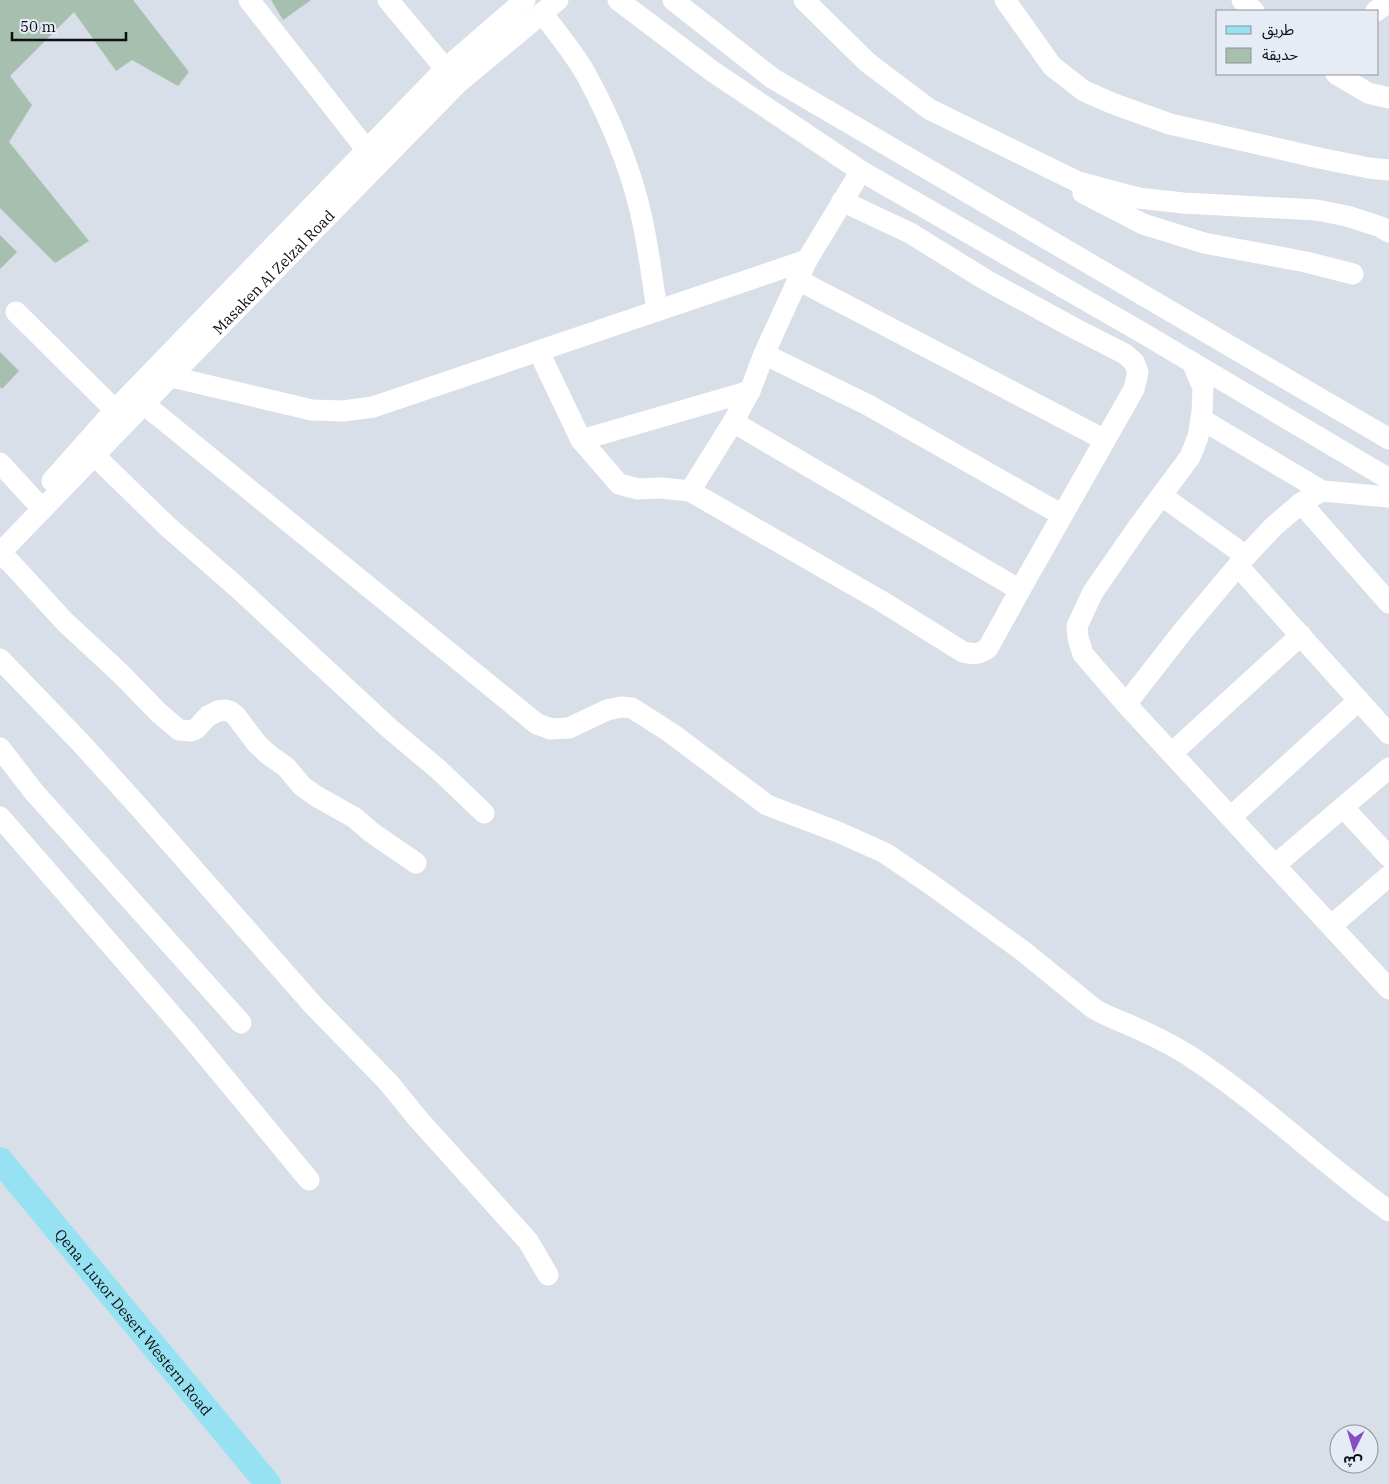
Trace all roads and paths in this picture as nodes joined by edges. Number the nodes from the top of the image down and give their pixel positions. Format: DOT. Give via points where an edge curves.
graph roads {
  1 [pos="249,0"];
  2 [pos="388,0"];
  3 [pos="558,0"];
  4 [pos="618,0"];
  5 [pos="668,0"];
  6 [pos="673,0"];
  7 [pos="804,0"];
  8 [pos="1005,0"];
  9 [pos="520,2"];
  10 [pos="542,14"];
  11 [pos="648,23"];
  12 [pos="451,76"];
  13 [pos="1342,76"];
  14 [pos="1389,98"];
  15 [pos="366,149"];
  16 [pos="1389,170"];
  17 [pos="861,172"];
  18 [pos="1062,174"];
  19 [pos="842,201"];
  20 [pos="1389,232"];
  21 [pos="807,260"];
  22 [pos="1354,274"];
  23 [pos="798,280"];
  24 [pos="657,311"];
  25 [pos="16,312"];
  26 [pos="539,352"];
  27 [pos="764,354"];
  28 [pos="1192,362"];
  29 [pos="161,374"];
  30 [pos="750,391"];
  31 [pos="144,404"];
  32 [pos="115,410"];
  33 [pos="1201,419"];
  34 [pos="733,422"];
  35 [pos="1389,439"];
  36 [pos="580,440"];
  37 [pos="1105,440"];
  38 [pos="94,456"];
  39 [pos="0,463"];
  40 [pos="1389,479"];
  41 [pos="690,490"];
  42 [pos="1322,491"];
  43 [pos="1162,496"];
  44 [pos="1389,497"];
  45 [pos="34,500"];
  46 [pos="1301,503"];
  47 [pos="1062,514"];
  48 [pos="0,539"];
  49 [pos="0,553"];
  50 [pos="1242,561"];
  51 [pos="1020,590"];
  52 [pos="1389,604"];
  53 [pos="1300,635"];
  54 [pos="0,659"];
  55 [pos="1359,700"];
  56 [pos="1126,704"];
  57 [pos="1389,734"];
  58 [pos="0,748"];
  59 [pos="1172,753"];
  60 [pos="1389,768"];
  61 [pos="1343,807"];
  62 [pos="484,813"];
  63 [pos="0,817"];
  64 [pos="1231,818"];
  65 [pos="1389,857"];
  66 [pos="416,864"];
  67 [pos="1275,865"];
  68 [pos="1389,876"];
  69 [pos="1331,926"];
  70 [pos="1389,989"];
  71 [pos="241,1023"];
  72 [pos="0,1160"];
  73 [pos="309,1180"];
  74 [pos="1389,1210"];
  75 [pos="548,1275"];
  76 [pos="268,1484"];
  1 -- 15 [label="street"];
  2 -- 12 [label="street"];
  3 -- 10 [label="street, Masaken Al Zelzal Road"];
  4 -- 11 [label="street"];
  5 -- 11 [label="street"];
  6 -- 35 [label="street" via="772,78"];
  7 -- 18 [label="street" via="866,62 928,109"];
  8 -- 16 [label="street" via="1052,66 1084,91 1170,124 1319,158"];
  9 -- 12 [label="street, Masaken Al Zelzal Road"];
  10 -- 12 [label="street, Masaken Al Zelzal Road"];
  10 -- 24 [label="street" via="588,77 626,164 640,209"];
  11 -- 17 [label="street" via="712,71"];
  12 -- 15 [label="street, Masaken Al Zelzal Road"];
  12 -- 29 [label="street, Masaken Al Zelzal Road"];
  13 -- 14 [label="street" via="1368,93"];
  15 -- 29 [label="street, Masaken Al Zelzal Road"];
  17 -- 19 [label="street"];
  17 -- 28 [label="street"];
  18 -- 20 [label="street" via="1078,182 1138,198 1316,210 1347,216"];
  18 -- 22 [label="street" via="1075,188 1142,224 1204,242"];
  19 -- 21 [label="street"];
  19 -- 37 [label="street" via="910,233 986,280 1129,356 1138,372 1134,389"];
  21 -- 23 [label="street"];
  21 -- 24 [label="street"];
  23 -- 27 [label="street"];
  23 -- 37 [label="street"];
  24 -- 26 [label="street"];
  25 -- 32 [label="street"];
  26 -- 29 [label="street" via="373,407 343,411 312,410"];
  26 -- 36 [label="street"];
  27 -- 30 [label="street"];
  27 -- 47 [label="street" via="868,405"];
  28 -- 33 [label="street" via="1203,388"];
  28 -- 40 [label="street"];
  29 -- 31 [label="street, Masaken Al Zelzal Road"];
  29 -- 32 [label="street, Masaken Al Zelzal Road"];
  30 -- 34 [label="street"];
  30 -- 36 [label="street"];
  31 -- 38 [label="street, Masaken Al Zelzal Road"];
  31 -- 74 [label="street" via="537,724 551,729 570,728 606,710 632,708 767,805 885,853 1023,951 1093,1008 1168,1043 1212,1071"];
  32 -- 45 [label="street, Masaken Al Zelzal Road"];
  33 -- 42 [label="street"];
  33 -- 43 [label="street" via="1190,457"];
  34 -- 41 [label="street"];
  34 -- 51 [label="street"];
  36 -- 41 [label="street" via="619,484 638,489"];
  37 -- 47 [label="street"];
  38 -- 49 [label="street, Masaken Al Zelzal Road"];
  38 -- 62 [label="street"];
  39 -- 45 [label="street"];
  41 -- 51 [label="street" via="963,652 981,654 988,648"];
  42 -- 44 [label="street"];
  42 -- 46 [label="street"];
  43 -- 50 [label="street"];
  43 -- 56 [label="street" via="1093,592 1077,626 1083,654"];
  45 -- 48 [label="street, Masaken Al Zelzal Road"];
  46 -- 50 [label="street" via="1272,527"];
  46 -- 52 [label="street"];
  47 -- 51 [label="street"];
  49 -- 66 [label="street" via="65,622 178,730 188,732 196,729 218,711 231,712 257,744 286,767 302,786 356,818"];
  50 -- 53 [label="street"];
  50 -- 56 [label="street"];
  53 -- 55 [label="street"];
  53 -- 59 [label="street"];
  54 -- 75 [label="street" via="138,806 312,1005 388,1082 528,1241"];
  55 -- 57 [label="street"];
  55 -- 64 [label="street"];
  56 -- 59 [label="street"];
  58 -- 71 [label="street" via="34,792"];
  59 -- 64 [label="street"];
  60 -- 61 [label="street"];
  61 -- 65 [label="street"];
  61 -- 67 [label="street"];
  63 -- 73 [label="street" via="190,1036"];
  64 -- 67 [label="street"];
  67 -- 69 [label="street"];
  68 -- 69 [label="street"];
  69 -- 70 [label="street"];
  72 -- 76 [label="main road, Qena, Luxor Desert Western Road"];
}
